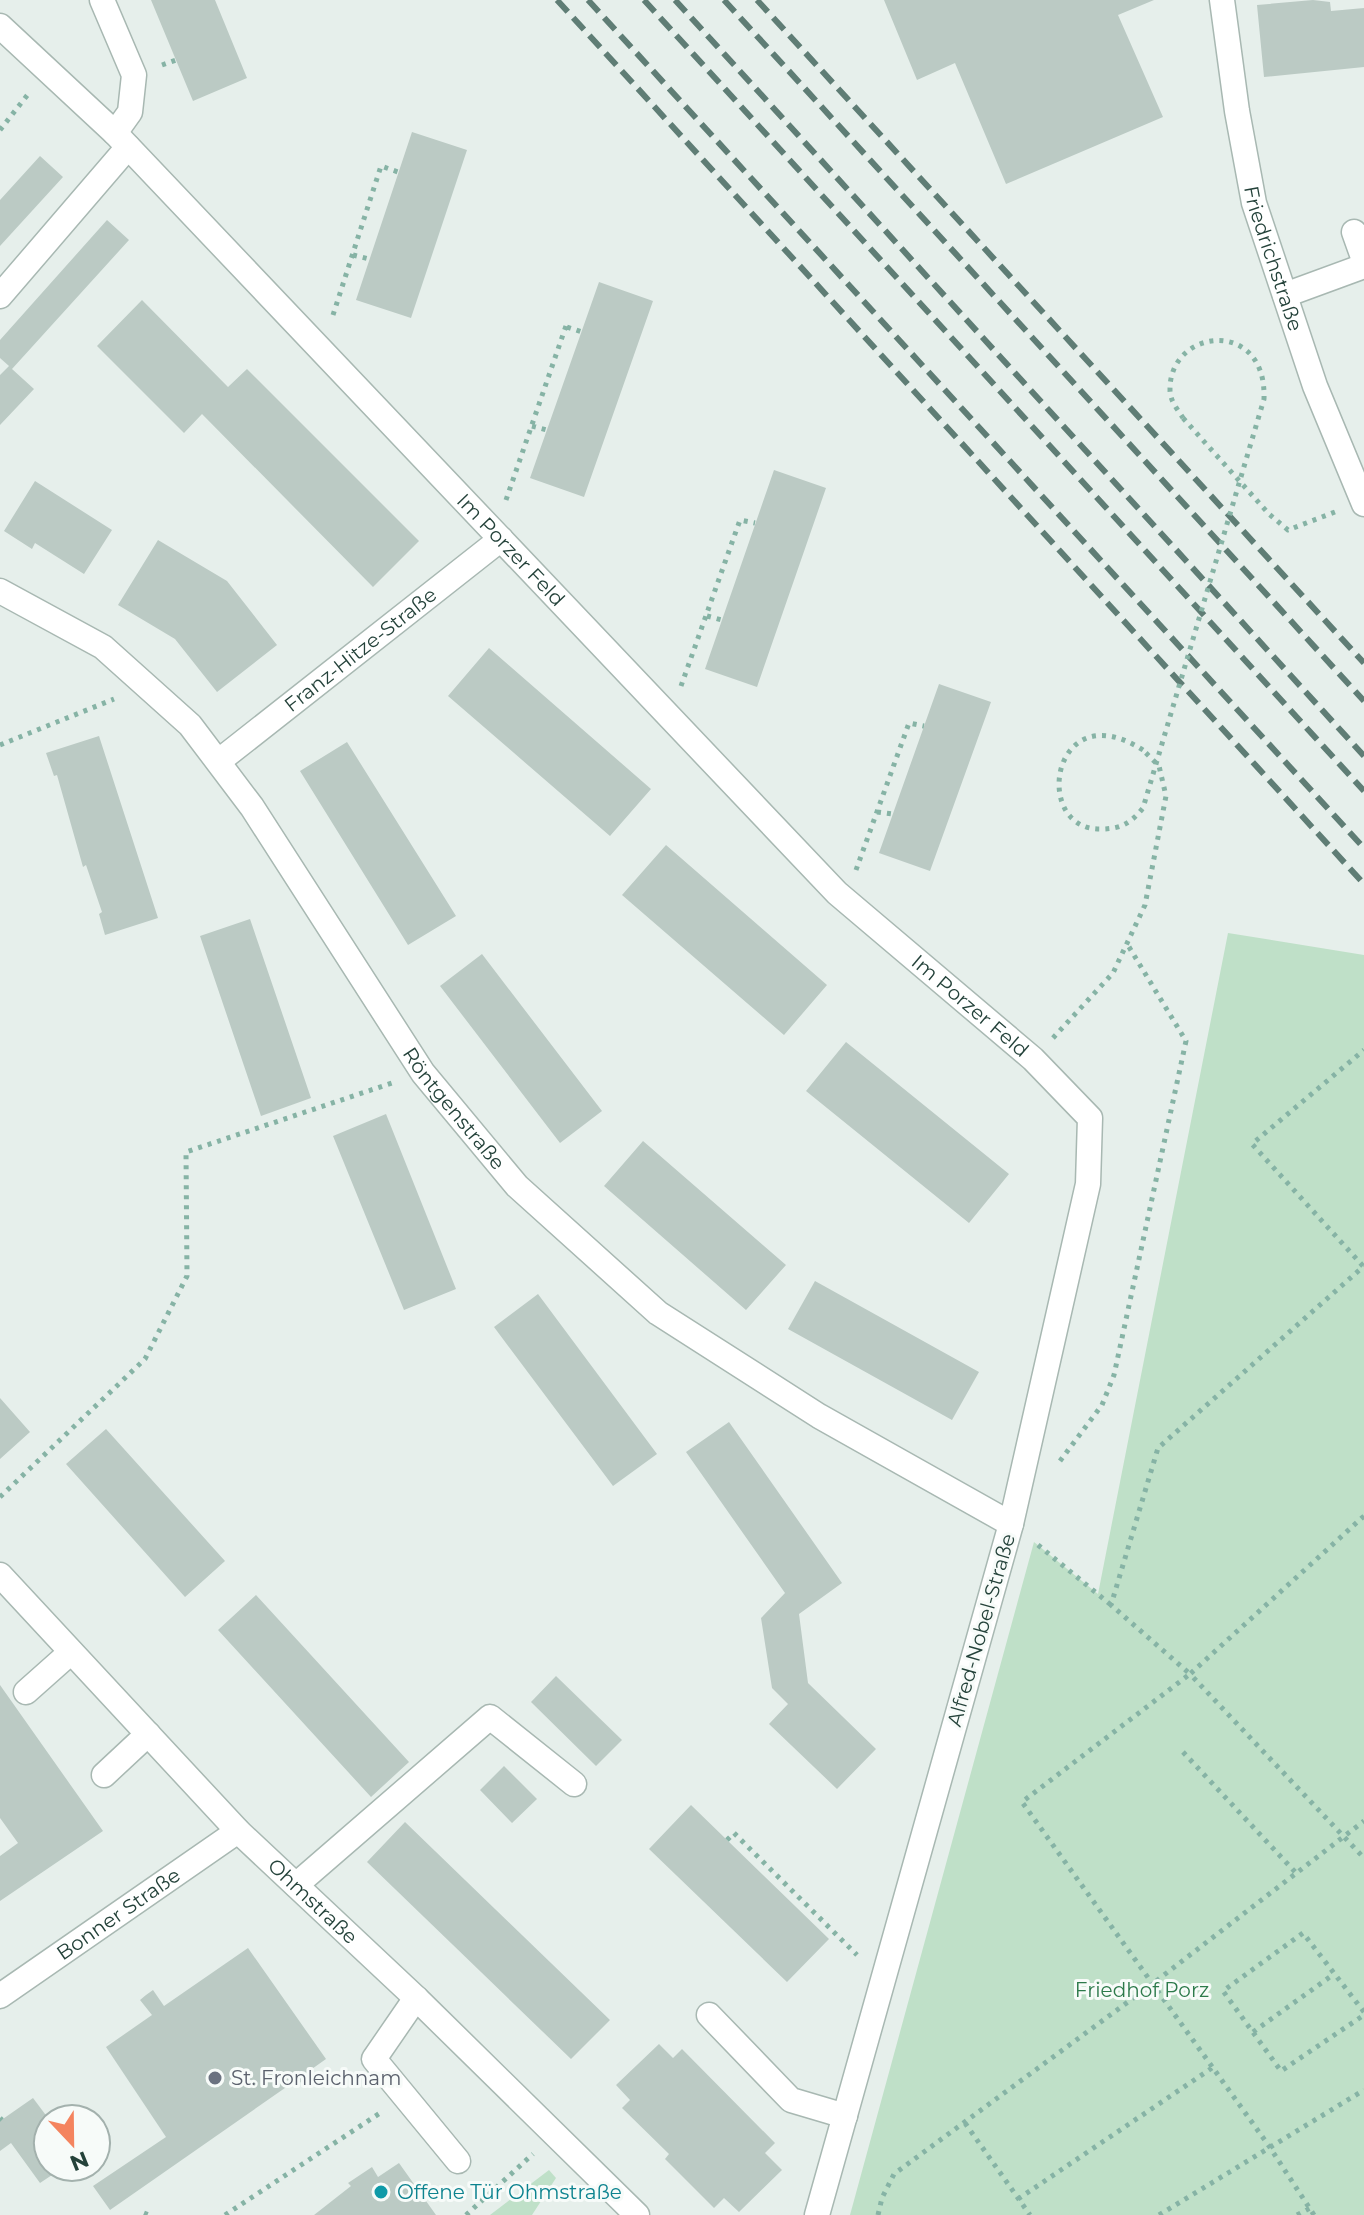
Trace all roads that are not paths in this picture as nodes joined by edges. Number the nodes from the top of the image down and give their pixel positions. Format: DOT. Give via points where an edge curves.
graph roads {
  1 [pos="102,0"];
  2 [pos="1222,0"];
  3 [pos="0,26"];
  4 [pos="122,140"];
  5 [pos="1354,232"];
  6 [pos="1364,263"];
  7 [pos="1285,295"];
  8 [pos="0,296"];
  9 [pos="1363,503"];
  10 [pos="498,535"];
  11 [pos="0,591"];
  12 [pos="219,761"];
  13 [pos="1033,1059"];
  14 [pos="1011,1524"];
  15 [pos="0,1575"];
  16 [pos="71,1652"];
  17 [pos="26,1692"];
  18 [pos="148,1734"];
  19 [pos="104,1775"];
  20 [pos="574,1784"];
  21 [pos="238,1831"];
  22 [pos="296,1885"];
  23 [pos="0,1996"];
  24 [pos="416,1998"];
  25 [pos="709,2015"];
  26 [pos="845,2116"];
  27 [pos="458,2161"];
  28 [pos="637,2215"];
  29 [pos="817,2215"];
  1 -- 4 [label="street" via="134,75"];
  2 -- 7 [label="street, Friedrichstraße" via="1254,203"];
  3 -- 4 [label="street, Im Porzer Feld"];
  4 -- 8 [label="street"];
  4 -- 10 [label="street, Im Porzer Feld"];
  5 -- 6 [label="street"];
  6 -- 7 [label="street"];
  7 -- 9 [label="street, Friedrichstraße"];
  10 -- 12 [label="street, Franz-Hitze-Straße"];
  10 -- 13 [label="street, Im Porzer Feld" via="845,900"];
  11 -- 12 [label="street, Röntgenstraße" via="103,647 190,725"];
  12 -- 14 [label="street, Röntgenstraße" via="423,1073 517,1186 658,1313 819,1416"];
  13 -- 14 [label="street, Alfred-Nobel-Straße" via="1090,1118 1088,1184"];
  14 -- 26 [label="street, Alfred-Nobel-Straße"];
  15 -- 16 [label="street, Ohmstraße"];
  16 -- 17 [label="street"];
  16 -- 18 [label="street, Ohmstraße"];
  18 -- 19 [label="street"];
  18 -- 21 [label="street, Ohmstraße"];
  20 -- 22 [label="street" via="490,1717"];
  21 -- 22 [label="street, Ohmstraße"];
  21 -- 23 [label="street, Bonner Straße"];
  22 -- 24 [label="street, Ohmstraße"];
  24 -- 27 [label="street" via="374,2059"];
  24 -- 28 [label="street, Ohmstraße"];
  25 -- 26 [label="street" via="791,2100"];
  26 -- 29 [label="street, Alfred-Nobel-Straße"];
}
